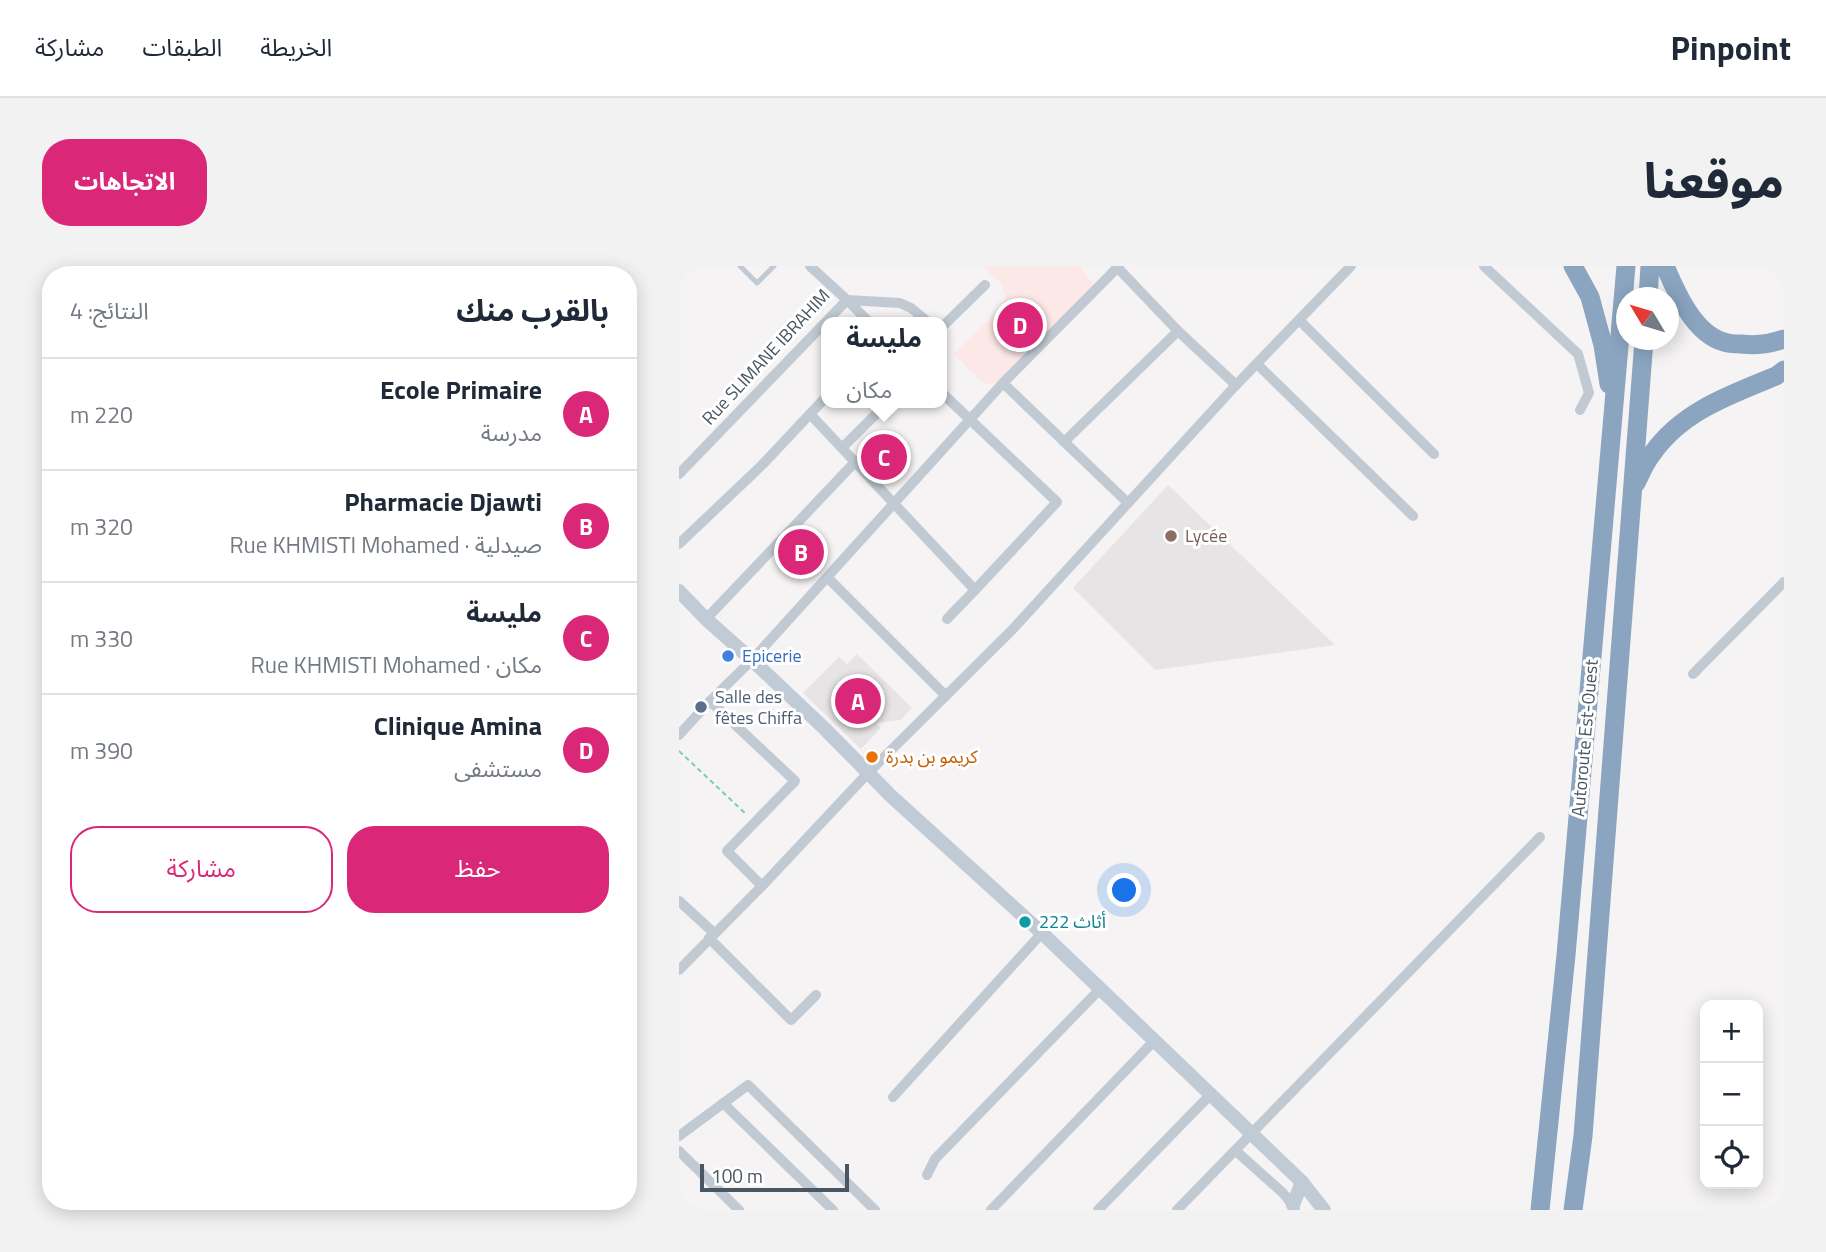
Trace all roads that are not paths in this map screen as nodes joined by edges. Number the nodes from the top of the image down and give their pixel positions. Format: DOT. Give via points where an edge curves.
graph roads {
  1 [pos="740,266"];
  2 [pos="774,266"];
  3 [pos="810,266"];
  4 [pos="1351,266"];
  5 [pos="1484,266"];
  6 [pos="1573,266"];
  7 [pos="1626,266"];
  8 [pos="1650,266"];
  9 [pos="1665,266"];
  10 [pos="1118,267"];
  11 [pos="985,285"];
  12 [pos="1649,287"];
  13 [pos="847,300"];
  14 [pos="831,317"];
  15 [pos="864,317"];
  16 [pos="923,317"];
  17 [pos="1299,320"];
  18 [pos="947,322"];
  19 [pos="821,327"];
  20 [pos="1178,331"];
  21 [pos="1784,339"];
  22 [pos="1643,350"];
  23 [pos="1257,364"];
  24 [pos="1784,370"];
  25 [pos="1003,383"];
  26 [pos="1236,385"];
  27 [pos="947,398"];
  28 [pos="821,402"];
  29 [pos="882,408"];
  30 [pos="1580,411"];
  31 [pos="810,414"];
  32 [pos="1614,416"];
  33 [pos="969,420"];
  34 [pos="1064,442"];
  35 [pos="843,447"];
  36 [pos="1434,454"];
  37 [pos="856,461"];
  38 [pos="679,474"];
  39 [pos="1632,490"];
  40 [pos="895,502"];
  41 [pos="1128,503"];
  42 [pos="1413,516"];
  43 [pos="679,544"];
  44 [pos="828,578"];
  45 [pos="1784,582"];
  46 [pos="975,590"];
  47 [pos="679,591"];
  48 [pos="706,619"];
  49 [pos="947,619"];
  50 [pos="752,660"];
  51 [pos="1693,674"];
  52 [pos="946,696"];
  53 [pos="710,701"];
  54 [pos="679,735"];
  55 [pos="868,773"];
  56 [pos="1540,837"];
  57 [pos="762,886"];
  58 [pos="679,901"];
  59 [pos="1042,933"];
  60 [pos="711,936"];
  61 [pos="679,970"];
  62 [pos="1100,989"];
  63 [pos="816,995"];
  64 [pos="1154,1041"];
  65 [pos="1210,1095"];
  66 [pos="893,1097"];
  67 [pos="723,1103"];
  68 [pos="1251,1135"];
  69 [pos="679,1136"];
  70 [pos="679,1151"];
  71 [pos="1236,1151"];
  72 [pos="927,1175"];
  73 [pos="1302,1182"];
  74 [pos="1295,1207"];
  75 [pos="739,1210"];
  76 [pos="833,1210"];
  77 [pos="875,1210"];
  78 [pos="992,1210"];
  79 [pos="1098,1210"];
  80 [pos="1177,1210"];
  81 [pos="1324,1210"];
  82 [pos="1540,1210"];
  83 [pos="1573,1210"];
  1 -- 2 [label="lane" via="757,283"];
  3 -- 13 [label="street, Rue SLIMANE IBRAHIM"];
  4 -- 17 [label="street"];
  5 -- 30 [label="street" via="1578,354 1589,393"];
  6 -- 32 [label="highway" via="1590,298 1603,345"];
  7 -- 32 [label="highway, Autoroute Est-Ouest"];
  8 -- 12 [label="highway"];
  9 -- 21 [label="highway" via="1684,307 1706,332 1723,342 1748,345"];
  10 -- 20 [label="street"];
  10 -- 25 [label="street"];
  11 -- 18 [label="street"];
  13 -- 14 [label="street, Rue SLIMANE IBRAHIM"];
  13 -- 15 [label="street"];
  13 -- 16 [label="street" via="900,303"];
  17 -- 23 [label="street"];
  17 -- 36 [label="street"];
  19 -- 38 [label="street, Rue SLIMANE IBRAHIM"];
  20 -- 26 [label="street"];
  20 -- 34 [label="street"];
  22 -- 39 [label="highway, Autoroute Est-Ouest"];
  23 -- 26 [label="street"];
  23 -- 42 [label="street"];
  24 -- 39 [label="highway" via="1684,420 1651,455"];
  25 -- 33 [label="street"];
  25 -- 34 [label="street"];
  26 -- 41 [label="street"];
  27 -- 33 [label="street"];
  28 -- 31 [label="street"];
  29 -- 35 [label="street"];
  31 -- 35 [label="street"];
  31 -- 43 [label="street"];
  32 -- 82 [label="highway, Autoroute Est-Ouest"];
  33 -- 40 [label="street"];
  33 -- 46 [label="street" via="1057,502"];
  34 -- 41 [label="street"];
  35 -- 37 [label="street"];
  37 -- 40 [label="street"];
  37 -- 48 [label="street"];
  39 -- 83 [label="highway, Autoroute Est-Ouest" via="1583,1136"];
  40 -- 44 [label="street"];
  40 -- 46 [label="street"];
  41 -- 52 [label="street"];
  44 -- 50 [label="street"];
  44 -- 52 [label="street"];
  45 -- 51 [label="street"];
  46 -- 49 [label="street"];
  47 -- 48 [label="main road"];
  48 -- 50 [label="main road"];
  50 -- 53 [label="street"];
  50 -- 55 [label="main road"];
  52 -- 55 [label="street"];
  53 -- 54 [label="street"];
  53 -- 57 [label="street" via="795,780 727,851"];
  55 -- 57 [label="street"];
  55 -- 59 [label="main road"];
  56 -- 68 [label="street"];
  57 -- 60 [label="street"];
  58 -- 60 [label="street"];
  59 -- 62 [label="main road"];
  59 -- 66 [label="street"];
  60 -- 61 [label="street"];
  60 -- 63 [label="street" via="791,1020"];
  62 -- 64 [label="main road"];
  62 -- 72 [label="street" via="935,1159"];
  64 -- 65 [label="main road"];
  64 -- 78 [label="street"];
  65 -- 68 [label="main road"];
  65 -- 79 [label="street"];
  67 -- 69 [label="street"];
  67 -- 76 [label="street"];
  67 -- 77 [label="street" via="748,1085"];
  68 -- 71 [label="street"];
  68 -- 73 [label="main road"];
  70 -- 75 [label="street"];
  71 -- 74 [label="street"];
  71 -- 80 [label="street"];
  73 -- 74 [label="main road"];
  73 -- 81 [label="main road"];
}
